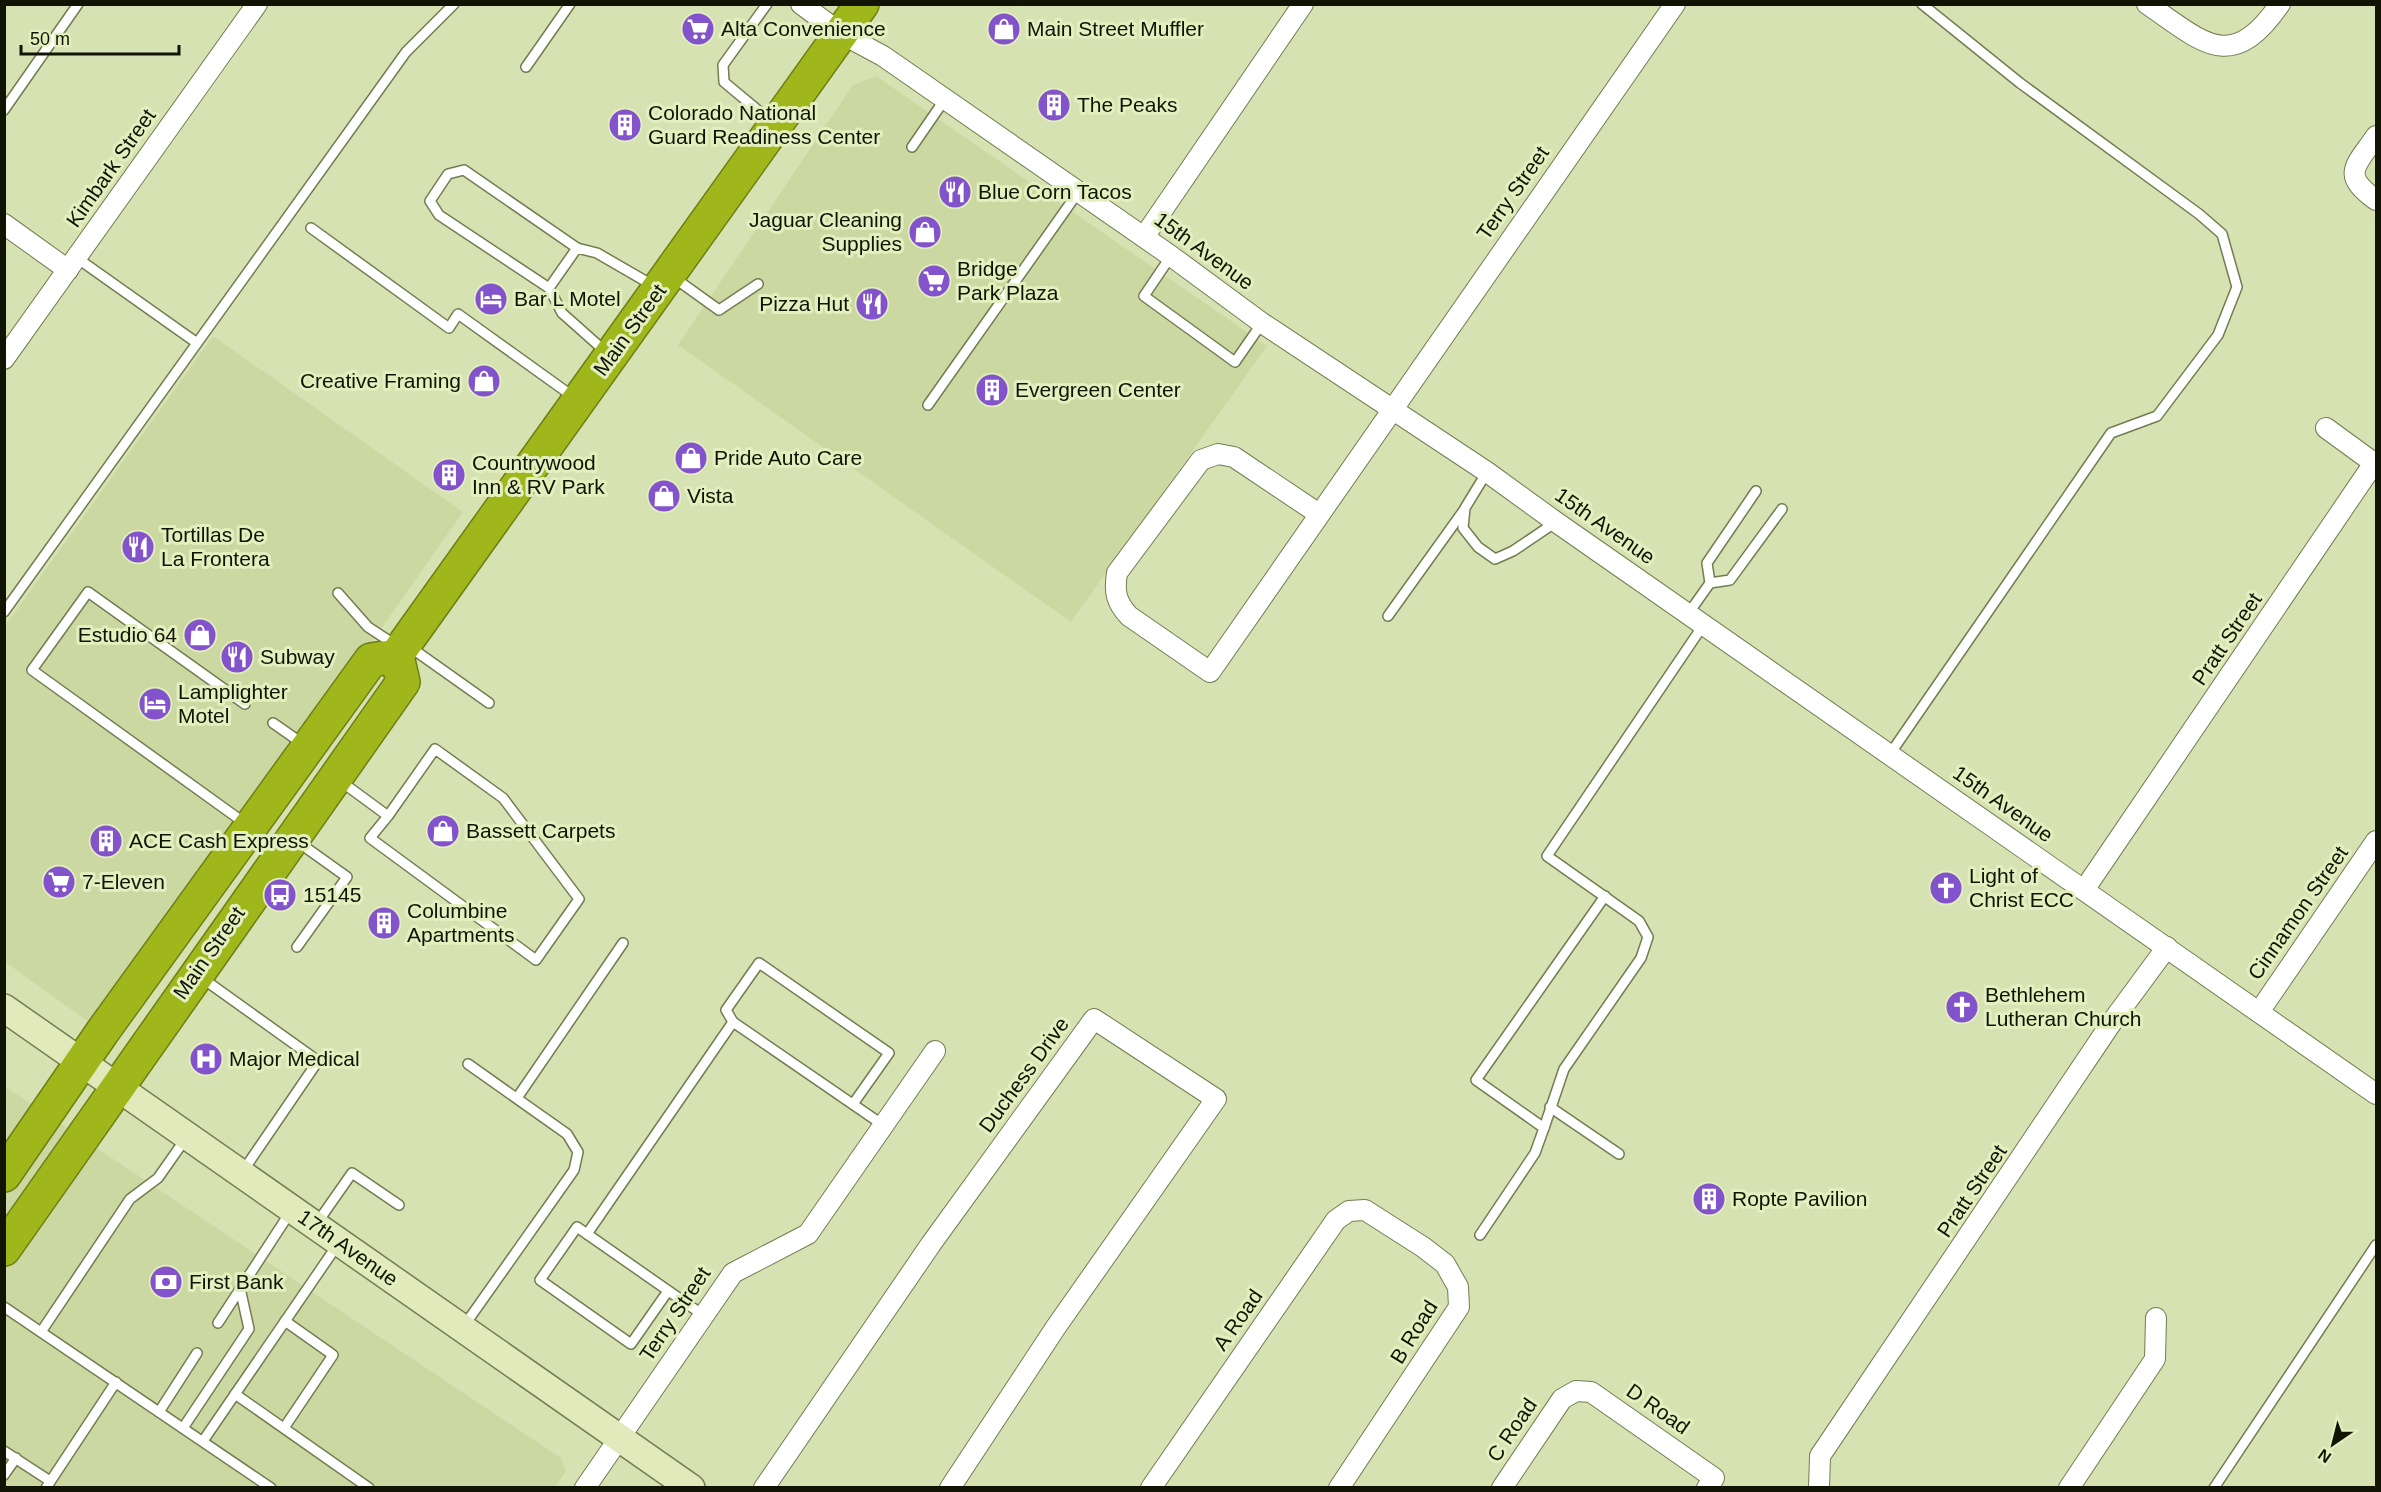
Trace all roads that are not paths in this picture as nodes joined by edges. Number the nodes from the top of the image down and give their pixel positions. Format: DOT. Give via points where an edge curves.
graph roads {
  1 [pos="78,4"];
  2 [pos="257,4"];
  3 [pos="454,4"];
  4 [pos="570,4"];
  5 [pos="766,4"];
  6 [pos="801,4"];
  7 [pos="862,4"];
  8 [pos="1303,4"];
  9 [pos="1675,4"];
  10 [pos="1922,4"];
  11 [pos="2147,4"];
  12 [pos="2280,4"];
  13 [pos="842,34"];
  14 [pos="526,67"];
  15 [pos="945,99"];
  16 [pos="4,110"];
  17 [pos="776,126"];
  18 [pos="2376,136"];
  19 [pos="912,147"];
  20 [pos="1079,191"];
  21 [pos="2376,200"];
  22 [pos="4,224"];
  23 [pos="311,228"];
  24 [pos="1144,237"];
  25 [pos="577,248"];
  26 [pos="1171,256"];
  27 [pos="73,264"];
  28 [pos="664,282"];
  29 [pos="758,285"];
  30 [pos="549,288"];
  31 [pos="1262,323"];
  32 [pos="197,343"];
  33 [pos="611,356"];
  34 [pos="4,359"];
  35 [pos="579,401"];
  36 [pos="928,405"];
  37 [pos="1391,410"];
  38 [pos="2326,428"];
  39 [pos="1487,472"];
  40 [pos="1756,491"];
  41 [pos="1465,508"];
  42 [pos="1782,509"];
  43 [pos="1319,514"];
  44 [pos="1556,522"];
  45 [pos="1710,583"];
  46 [pos="338,593"];
  47 [pos="4,612"];
  48 [pos="1388,616"];
  49 [pos="1696,619"];
  50 [pos="401,650"];
  51 [pos="489,703"];
  52 [pos="246,704"];
  53 [pos="273,723"];
  54 [pos="308,748"];
  55 [pos="1890,754"];
  56 [pos="334,777"];
  57 [pos="388,816"];
  58 [pos="250,828"];
  59 [pos="291,837"];
  60 [pos="2376,841"];
  61 [pos="2084,890"];
  62 [pos="1605,897"];
  63 [pos="622,943"];
  64 [pos="297,947"];
  65 [pos="2167,947"];
  66 [pos="195,974"];
  67 [pos="4,1008"];
  68 [pos="2259,1012"];
  69 [pos="733,1022"];
  70 [pos="935,1051"];
  71 [pos="81,1062"];
  72 [pos="468,1064"];
  73 [pos="2373,1084"];
  74 [pos="116,1086"];
  75 [pos="517,1098"];
  76 [pos="853,1104"];
  77 [pos="1550,1107"];
  78 [pos="883,1125"];
  79 [pos="1544,1128"];
  80 [pos="187,1136"];
  81 [pos="1619,1154"];
  82 [pos="241,1173"];
  83 [pos="4,1174"];
  84 [pos="399,1205"];
  85 [pos="292,1209"];
  86 [pos="1380,1217"];
  87 [pos="315,1225"];
  88 [pos="587,1234"];
  89 [pos="1480,1236"];
  90 [pos="340,1242"];
  91 [pos="2376,1245"];
  92 [pos="4,1249"];
  93 [pos="240,1288"];
  94 [pos="668,1291"];
  95 [pos="4,1307"];
  96 [pos="703,1315"];
  97 [pos="2156,1318"];
  98 [pos="285,1322"];
  99 [pos="218,1323"];
  100 [pos="463,1328"];
  101 [pos="41,1332"];
  102 [pos="198,1353"];
  103 [pos="116,1382"];
  104 [pos="235,1394"];
  105 [pos="1562,1399"];
  106 [pos="159,1412"];
  107 [pos="183,1428"];
  108 [pos="284,1428"];
  109 [pos="620,1438"];
  110 [pos="203,1441"];
  111 [pos="4,1451"];
  112 [pos="16,1458"];
  113 [pos="4,1475"];
  114 [pos="256,1483"];
  115 [pos="48,1484"];
  116 [pos="271,1488"];
  117 [pos="369,1488"];
  118 [pos="585,1488"];
  119 [pos="691,1488"];
  120 [pos="764,1488"];
  121 [pos="950,1488"];
  122 [pos="1151,1488"];
  123 [pos="1339,1488"];
  124 [pos="1502,1488"];
  125 [pos="1707,1488"];
  126 [pos="1820,1488"];
  127 [pos="2069,1488"];
  128 [pos="2214,1488"];
  1 -- 16 [label="lane"];
  2 -- 27 [label="street, Kimbark Street"];
  3 -- 32 [label="lane" via="406,52"];
  4 -- 14 [label="lane"];
  5 -- 17 [label="lane" via="723,65 724,82"];
  6 -- 13 [label="street, 15th Avenue"];
  7 -- 13 [label="highway, Main Street"];
  8 -- 24 [label="street"];
  9 -- 37 [label="street, Terry Street"];
  10 -- 55 [label="lane" via="2020,84 2222,234 2237,287 2218,335 2157,416 2111,433"];
  11 -- 12 [label="street" via="2206,44 2222,46 2257,33"];
  13 -- 15 [label="street, 15th Avenue" via="883,56"];
  13 -- 17 [label="highway, Main Street"];
  15 -- 19 [label="lane"];
  15 -- 20 [label="street, 15th Avenue"];
  17 -- 28 [label="highway, Main Street"];
  18 -- 21 [label="street" via="2355,167 2354,175 2359,188"];
  20 -- 24 [label="street, 15th Avenue"];
  20 -- 36 [label="lane"];
  22 -- 27 [label="street"];
  23 -- 35 [label="lane" via="449,328 458,314"];
  24 -- 26 [label="street, 15th Avenue"];
  25 -- 28 [label="lane"];
  25 -- 30 [label="lane"];
  25 -- 30 [label="lane" via="464,170 448,174 430,201 439,215"];
  26 -- 31 [label="street, 15th Avenue"];
  26 -- 31 [label="lane" via="1144,296 1235,362"];
  27 -- 32 [label="lane"];
  27 -- 34 [label="street, Kimbark Street"];
  28 -- 29 [label="lane" via="719,310"];
  28 -- 33 [label="highway, Main Street"];
  30 -- 33 [label="lane" via="562,313"];
  31 -- 37 [label="street, 15th Avenue"];
  32 -- 47 [label="lane"];
  33 -- 35 [label="highway, Main Street"];
  35 -- 50 [label="highway, Main Street"];
  37 -- 39 [label="street, 15th Avenue"];
  37 -- 43 [label="street, Terry Street"];
  38 -- 61 [label="street, Pratt Street" via="2374,463"];
  39 -- 41 [label="lane"];
  39 -- 44 [label="street, 15th Avenue"];
  40 -- 45 [label="lane" via="1707,563"];
  41 -- 44 [label="lane" via="1463,528 1495,559 1513,552"];
  41 -- 48 [label="lane"];
  42 -- 45 [label="lane" via="1730,580"];
  43 -- 43 [label="street, Terry Street" via="1209,672 1120,607 1114,592 1117,573 1201,460 1218,454 1234,457"];
  44 -- 49 [label="street, 15th Avenue"];
  45 -- 49 [label="lane"];
  46 -- 50 [label="lane" via="368,627"];
  49 -- 55 [label="street, 15th Avenue"];
  49 -- 62 [label="lane" via="1547,856"];
  50 -- 51 [label="lane"];
  50 -- 54 [label="highway, Main Street" via="371,660"];
  50 -- 56 [label="highway, Main Street" via="402,682"];
  52 -- 58 [label="lane" via="88,592 32,670"];
  53 -- 54 [label="lane"];
  54 -- 58 [label="highway, Main Street"];
  55 -- 61 [label="street, 15th Avenue"];
  56 -- 57 [label="lane"];
  56 -- 59 [label="highway, Main Street"];
  57 -- 57 [label="lane" via="435,749 503,798 579,899 536,960 370,838"];
  58 -- 71 [label="highway, Main Street"];
  59 -- 64 [label="lane" via="347,878"];
  59 -- 66 [label="highway, Main Street"];
  60 -- 68 [label="street, Cinnamon Street"];
  61 -- 65 [label="street, 15th Avenue"];
  62 -- 77 [label="lane" via="1639,921 1648,937 1641,958 1564,1069"];
  62 -- 79 [label="lane" via="1476,1080"];
  63 -- 75 [label="lane"];
  65 -- 68 [label="street, 15th Avenue"];
  65 -- 126 [label="street, Pratt Street" via="2114,1019 1818,1462"];
  66 -- 74 [label="highway, Main Street"];
  66 -- 82 [label="lane" via="318,1061"];
  67 -- 71 [label="main road, 17th Avenue"];
  68 -- 73 [label="street, 15th Avenue"];
  69 -- 76 [label="lane"];
  69 -- 76 [label="lane" via="726,1010 759,963 889,1053"];
  69 -- 88 [label="lane"];
  70 -- 78 [label="street, Terry Street"];
  71 -- 74 [label="main road, 17th Avenue"];
  71 -- 83 [label="highway, Main Street"];
  72 -- 75 [label="lane"];
  74 -- 80 [label="main road, 17th Avenue"];
  74 -- 92 [label="highway, Main Street"];
  75 -- 100 [label="lane" via="567,1134 578,1152 574,1170"];
  76 -- 78 [label="lane"];
  77 -- 79 [label="lane"];
  77 -- 81 [label="lane"];
  78 -- 96 [label="street, Terry Street" via="808,1234 733,1273"];
  79 -- 89 [label="lane" via="1535,1153"];
  80 -- 82 [label="main road, 17th Avenue"];
  80 -- 101 [label="lane" via="158,1178 130,1199"];
  82 -- 85 [label="main road, 17th Avenue"];
  84 -- 87 [label="lane" via="352,1173"];
  85 -- 87 [label="main road, 17th Avenue"];
  85 -- 93 [label="lane"];
  86 -- 122 [label="street, A Road" via="1365,1210 1349,1211 1336,1220"];
  86 -- 123 [label="street, B Road" via="1444,1264 1458,1287 1459,1307"];
  87 -- 90 [label="main road, 17th Avenue"];
  88 -- 94 [label="lane"];
  88 -- 94 [label="lane" via="577,1227 540,1280 631,1344"];
  90 -- 98 [label="lane"];
  90 -- 100 [label="main road, 17th Avenue"];
  91 -- 128 [label="lane"];
  93 -- 99 [label="lane"];
  93 -- 107 [label="lane" via="249,1329"];
  94 -- 96 [label="lane"];
  95 -- 101 [label="lane"];
  96 -- 109 [label="street, Terry Street"];
  97 -- 127 [label="street" via="2155,1359"];
  98 -- 104 [label="lane"];
  98 -- 108 [label="lane" via="333,1355"];
  100 -- 109 [label="main road, 17th Avenue"];
  101 -- 103 [label="lane"];
  102 -- 106 [label="lane"];
  103 -- 106 [label="lane"];
  103 -- 115 [label="lane"];
  104 -- 108 [label="lane"];
  104 -- 110 [label="lane"];
  105 -- 124 [label="street, C Road"];
  105 -- 125 [label="street, D Road" via="1575,1391 1591,1392 1714,1478"];
  106 -- 107 [label="lane"];
  107 -- 110 [label="lane"];
  108 -- 117 [label="lane"];
  109 -- 118 [label="street, Terry Street"];
  109 -- 119 [label="main road, 17th Avenue"];
  110 -- 114 [label="lane"];
  111 -- 112 [label="lane"];
  112 -- 113 [label="lane"];
  112 -- 115 [label="lane"];
  114 -- 116 [label="lane"];
  120 -- 121 [label="street, Duchess Drive" via="931,1244 1094,1019 1216,1099"];
}
